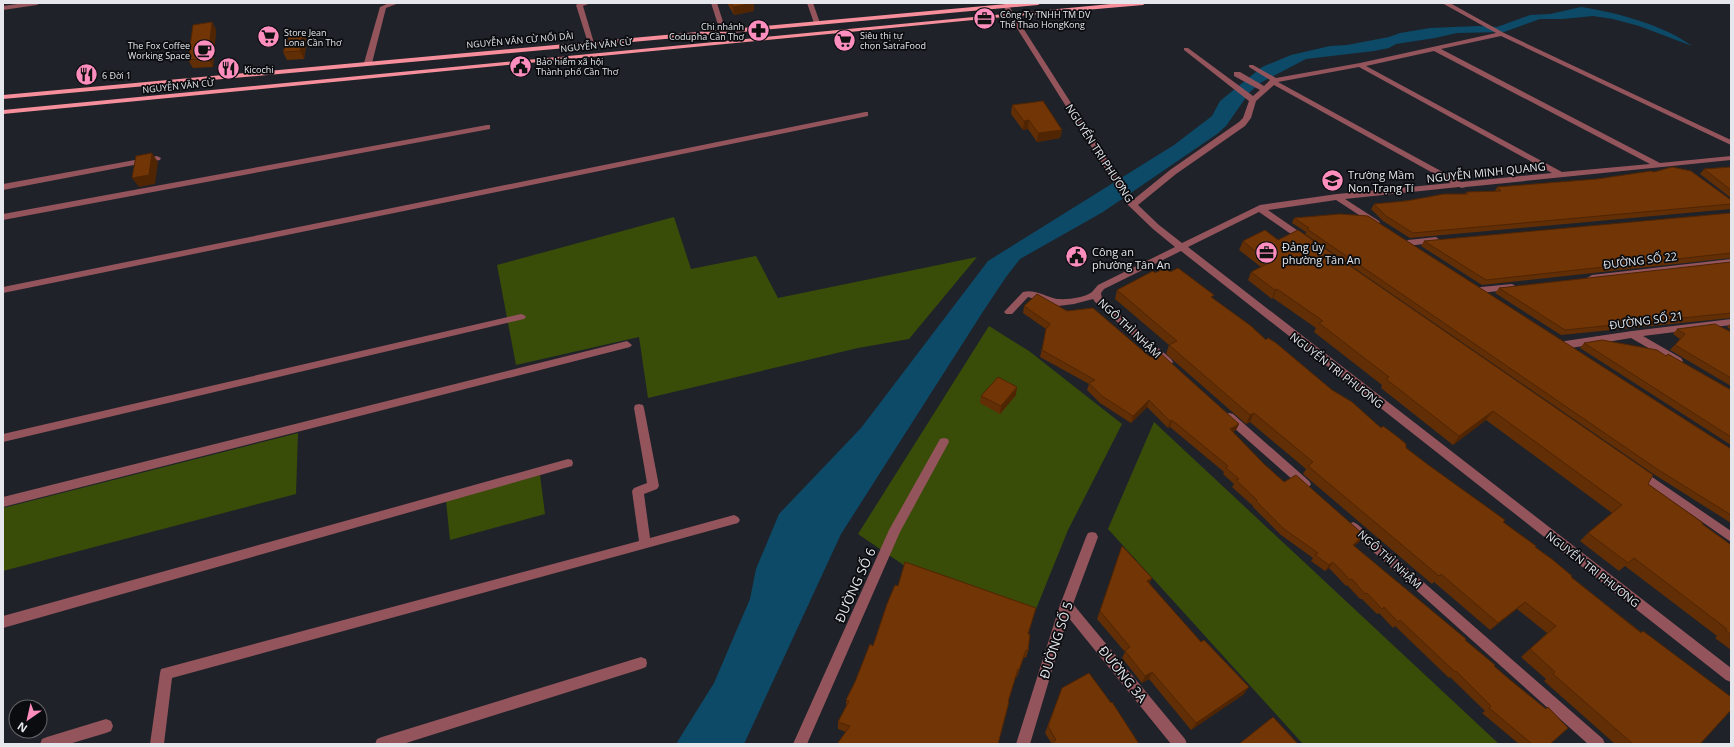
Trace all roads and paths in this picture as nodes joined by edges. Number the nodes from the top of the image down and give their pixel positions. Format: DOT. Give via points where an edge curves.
graph roads {
  1 [pos="37,3"];
  2 [pos="396,3"];
  3 [pos="588,3"];
  4 [pos="714,3"];
  5 [pos="810,3"];
  6 [pos="1038,3"];
  7 [pos="1143,3"];
  8 [pos="1445,3"];
  9 [pos="1006,6"];
  10 [pos="3,8"];
  11 [pos="1011,14"];
  12 [pos="817,23"];
  13 [pos="724,31"];
  14 [pos="1502,33"];
  15 [pos="591,43"];
  16 [pos="1186,49"];
  17 [pos="1435,49"];
  18 [pos="368,63"];
  19 [pos="1360,65"];
  20 [pos="1254,68"];
  21 [pos="1237,74"];
  22 [pos="365,76"];
  23 [pos="1273,80"];
  24 [pos="1262,88"];
  25 [pos="3,97"];
  26 [pos="1251,99"];
  27 [pos="3,112"];
  28 [pos="865,114"];
  29 [pos="487,127"];
  30 [pos="1731,143"];
  31 [pos="157,158"];
  32 [pos="1731,158"];
  33 [pos="1679,164"];
  34 [pos="1659,165"];
  35 [pos="1691,173"];
  36 [pos="1560,175"];
  37 [pos="1462,186"];
  38 [pos="3,187"];
  39 [pos="1337,197"];
  40 [pos="1132,204"];
  41 [pos="1260,208"];
  42 [pos="3,217"];
  43 [pos="1382,226"];
  44 [pos="1447,240"];
  45 [pos="1312,245"];
  46 [pos="1180,248"];
  47 [pos="1421,252"];
  48 [pos="1731,262"];
  49 [pos="1583,279"];
  50 [pos="1520,286"];
  51 [pos="3,290"];
  52 [pos="1096,293"];
  53 [pos="1494,299"];
  54 [pos="1010,312"];
  55 [pos="522,317"];
  56 [pos="1731,322"];
  57 [pos="1711,324"];
  58 [pos="1724,332"];
  59 [pos="1632,334"];
  60 [pos="627,345"];
  61 [pos="1578,353"];
  62 [pos="1685,366"];
  63 [pos="1175,369"];
  64 [pos="640,408"];
  65 [pos="1223,411"];
  66 [pos="3,438"];
  67 [pos="944,442"];
  68 [pos="568,463"];
  69 [pos="1633,468"];
  70 [pos="1312,490"];
  71 [pos="3,502"];
  72 [pos="734,520"];
  73 [pos="1348,522"];
  74 [pos="1731,536"];
  75 [pos="1092,537"];
  76 [pos="645,543"];
  77 [pos="1066,605"];
  78 [pos="3,622"];
  79 [pos="641,662"];
  80 [pos="1731,676"];
  81 [pos="106,726"];
  82 [pos="47,744"];
  83 [pos="157,744"];
  84 [pos="382,744"];
  85 [pos="800,744"];
  86 [pos="1023,744"];
  87 [pos="1180,744"];
  88 [pos="1598,744"];
  1 -- 10 [label="street"];
  2 -- 18 [label="street" via="383,6"];
  3 -- 15 [label="street" via="579,5"];
  4 -- 13 [label="street"];
  5 -- 12 [label="street"];
  6 -- 9 [label="main road, NGUYỄN VĂN CỪ NỐI DÀI"];
  7 -- 11 [label="main road, NGUYỄN VĂN CỪ"];
  8 -- 14 [label="street"];
  9 -- 11 [label="street, NGUYỂN TRI PHƯƠNG"];
  9 -- 12 [label="main road, NGUYỄN VĂN CỪ NỐI DÀI"];
  11 -- 22 [label="main road, NGUYỄN VĂN CỪ"];
  11 -- 40 [label="street, NGUYỂN TRI PHƯƠNG"];
  12 -- 13 [label="main road, NGUYỄN VĂN CỪ NỐI DÀI"];
  13 -- 15 [label="main road, NGUYỄN VĂN CỪ NỐI DÀI"];
  14 -- 17 [label="street"];
  14 -- 30 [label="street"];
  15 -- 18 [label="main road, NGUYỄN VĂN CỪ NỐI DÀI"];
  16 -- 26 [label="street"];
  17 -- 19 [label="street"];
  17 -- 34 [label="street"];
  18 -- 22 [label="main road"];
  18 -- 25 [label="main road, NGUYỄN VĂN CỪ NỐI DÀI"];
  19 -- 23 [label="street"];
  19 -- 36 [label="street"];
  20 -- 23 [label="street"];
  21 -- 24 [label="street"];
  22 -- 27 [label="main road, NGUYỄN VĂN CỪ"];
  23 -- 24 [label="street"];
  23 -- 37 [label="street"];
  24 -- 26 [label="street"];
  26 -- 40 [label="street" via="1247,118 1242,124"];
  28 -- 51 [label="street"];
  29 -- 42 [label="street"];
  31 -- 38 [label="street"];
  32 -- 33 [label="street, NGUYỄN MINH QUANG"];
  33 -- 34 [label="street, NGUYỄN MINH QUANG"];
  33 -- 35 [label="street"];
  34 -- 36 [label="street, NGUYỄN MINH QUANG"];
  36 -- 37 [label="street, NGUYỄN MINH QUANG"];
  37 -- 39 [label="street, NGUYỄN MINH QUANG"];
  39 -- 41 [label="street, NGUYỄN MINH QUANG"];
  39 -- 43 [label="street"];
  40 -- 46 [label="street, NGUYỂN TRI PHƯƠNG"];
  41 -- 45 [label="street"];
  41 -- 46 [label="street, NGUYỄN MINH QUANG"];
  44 -- 47 [label="street" via="1404,241"];
  46 -- 52 [label="street, NGUYỄN MINH QUANG" via="1101,288"];
  46 -- 80 [label="street, NGUYỂN TRI PHƯƠNG"];
  48 -- 49 [label="street, ĐƯỜNG SỐ 22"];
  50 -- 53 [label="street" via="1478,288"];
  52 -- 54 [label="street, NGUYỄN MINH QUANG" via="1078,300 1054,303 1032,293 1026,294"];
  52 -- 63 [label="street, NGÔ THÌ NHẬM" via="1098,300"];
  55 -- 66 [label="street"];
  56 -- 57 [label="street, ĐƯỜNG SỐ 21"];
  57 -- 58 [label="street"];
  57 -- 59 [label="street, ĐƯỜNG SỐ 21"];
  59 -- 61 [label="street, ĐƯỜNG SỐ 21" via="1562,343"];
  59 -- 62 [label="street"];
  60 -- 71 [label="street"];
  64 -- 76 [label="street" via="653,485 638,491"];
  65 -- 70 [label="street"];
  67 -- 85 [label="street, ĐƯỜNG SỐ 6" via="895,530"];
  68 -- 78 [label="street"];
  69 -- 74 [label="street"];
  72 -- 76 [label="street"];
  73 -- 88 [label="street, NGÔ THÌ NHẬM"];
  75 -- 77 [label="street, ĐƯỜNG SỐ 5"];
  76 -- 83 [label="street" via="166,673"];
  77 -- 86 [label="street, ĐƯỜNG SỐ 5"];
  77 -- 87 [label="street, ĐƯỜNG 3A"];
  79 -- 84 [label="street"];
  81 -- 82 [label="street"];
}
